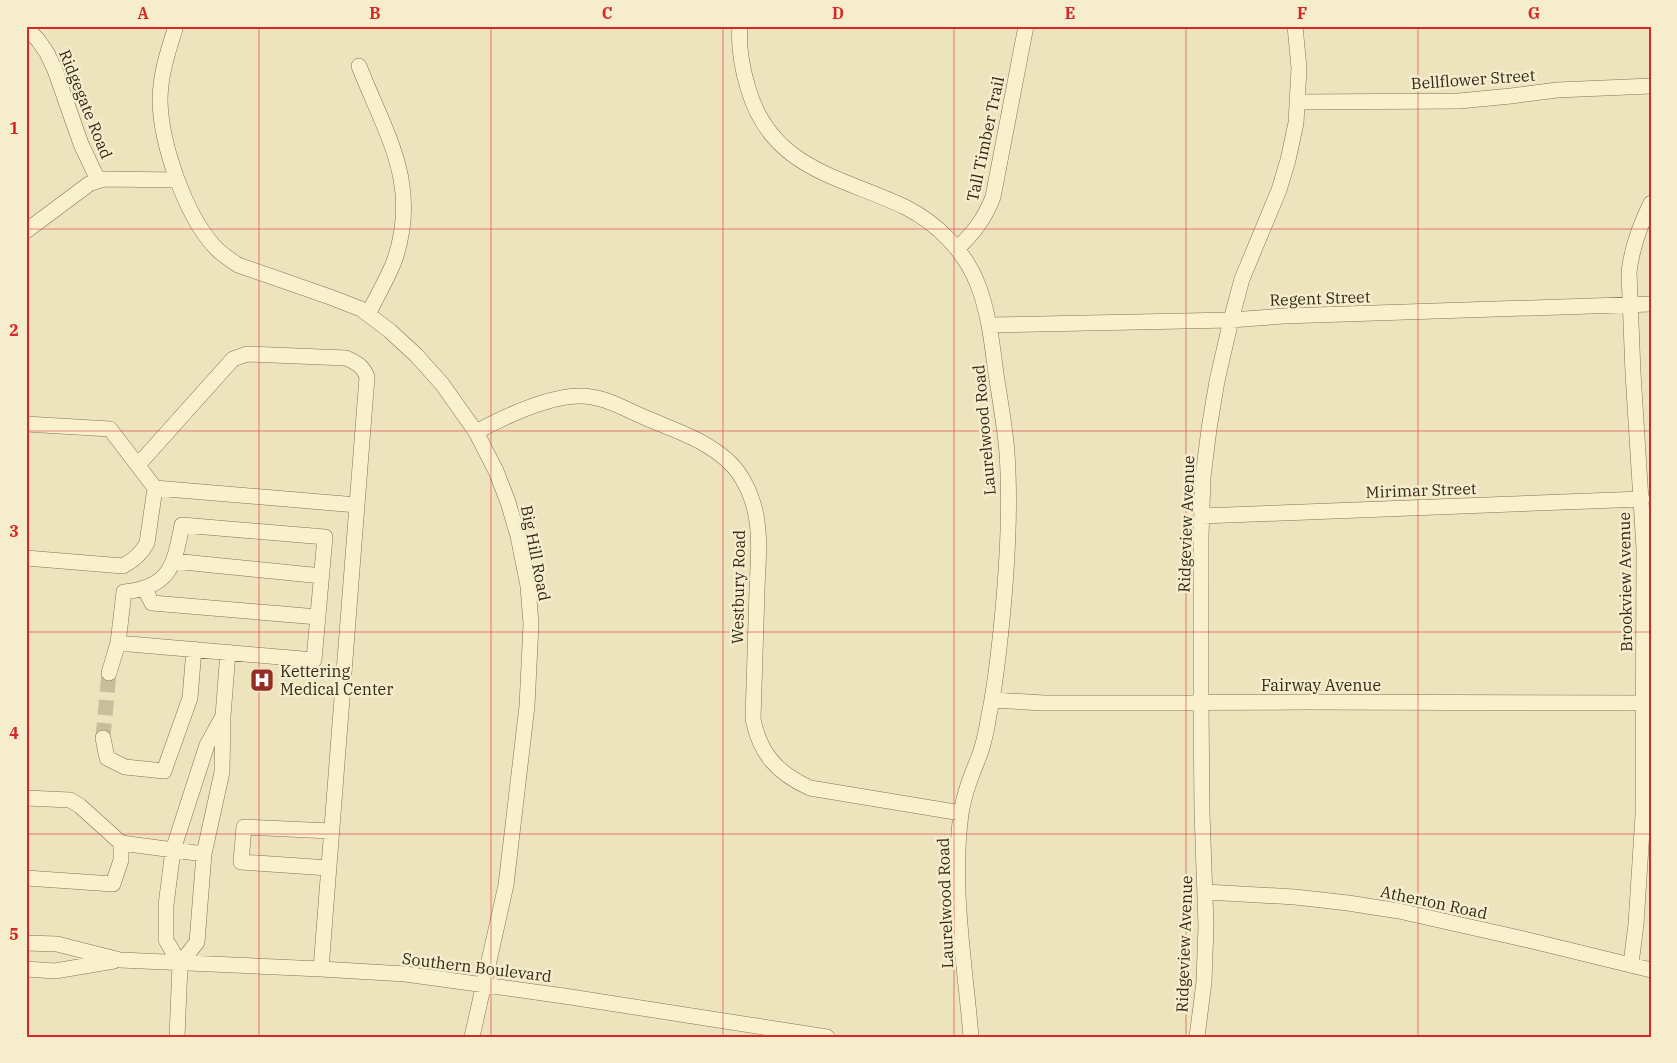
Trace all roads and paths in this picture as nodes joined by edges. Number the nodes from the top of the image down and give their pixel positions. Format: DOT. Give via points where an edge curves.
graph roads {
  1 [pos="176,26"];
  2 [pos="740,26"];
  3 [pos="1026,26"];
  4 [pos="1295,26"];
  5 [pos="26,28"];
  6 [pos="359,66"];
  7 [pos="1651,86"];
  8 [pos="1298,102"];
  9 [pos="98,180"];
  10 [pos="177,180"];
  11 [pos="1651,203"];
  12 [pos="26,231"];
  13 [pos="957,249"];
  14 [pos="1651,304"];
  15 [pos="1629,305"];
  16 [pos="368,314"];
  17 [pos="1232,320"];
  18 [pos="990,325"];
  19 [pos="26,424"];
  20 [pos="476,432"];
  21 [pos="138,465"];
  22 [pos="155,488"];
  23 [pos="1642,499"];
  24 [pos="357,505"];
  25 [pos="1202,516"];
  26 [pos="26,558"];
  27 [pos="173,561"];
  28 [pos="322,576"];
  29 [pos="144,588"];
  30 [pos="318,617"];
  31 [pos="118,643"];
  32 [pos="194,649"];
  33 [pos="228,652"];
  34 [pos="109,673"];
  35 [pos="992,700"];
  36 [pos="1201,702"];
  37 [pos="1647,703"];
  38 [pos="223,716"];
  39 [pos="102,738"];
  40 [pos="26,798"];
  41 [pos="961,813"];
  42 [pos="331,831"];
  43 [pos="121,843"];
  44 [pos="173,850"];
  45 [pos="204,854"];
  46 [pos="328,868"];
  47 [pos="26,878"];
  48 [pos="1206,892"];
  49 [pos="26,943"];
  50 [pos="120,960"];
  51 [pos="180,964"];
  52 [pos="1630,964"];
  53 [pos="26,969"];
  54 [pos="321,969"];
  55 [pos="1651,970"];
  56 [pos="484,985"];
  57 [pos="177,1037"];
  58 [pos="472,1037"];
  59 [pos="827,1037"];
  60 [pos="971,1037"];
  61 [pos="1197,1037"];
  1 -- 10 [label="street, Big Hill Road" via="166,56 160,101 166,144"];
  2 -- 13 [label="street, Laurelwood Road" via="740,54 750,97 759,117 781,145 815,170 906,208 930,223"];
  3 -- 13 [label="street, Tall Timber Trail" via="994,197 979,226"];
  4 -- 8 [label="street, Ridgeview Avenue"];
  5 -- 9 [label="street, Ridgegate Road" via="47,53"];
  6 -- 16 [label="street" via="395,150 404,210 394,260"];
  7 -- 8 [label="street, Bellflower Street" via="1557,90 1459,100"];
  8 -- 17 [label="street, Ridgeview Avenue" via="1279,190 1242,279"];
  9 -- 10 [label="street, Ridgegate Road"];
  9 -- 12 [label="street"];
  10 -- 16 [label="street, Big Hill Road" via="203,231 226,257 238,265 330,296"];
  11 -- 15 [label="street, Brookview Avenue" via="1639,228 1631,258"];
  13 -- 18 [label="street, Laurelwood Road" via="977,282"];
  14 -- 15 [label="street, Regent Street"];
  15 -- 17 [label="street, Regent Street"];
  15 -- 23 [label="street, Brookview Avenue"];
  16 -- 20 [label="street, Big Hill Road" via="416,355 442,384"];
  17 -- 18 [label="street, Regent Street"];
  17 -- 25 [label="street, Ridgeview Avenue" via="1209,429"];
  18 -- 35 [label="street, Laurelwood Road" via="1007,452 1008,488 1004,599"];
  19 -- 21 [label="street" via="110,429"];
  20 -- 41 [label="street, Westbury Road" via="550,400 590,396 618,404 696,440 729,462 753,500 757,526 753,718 763,749 782,772 810,788"];
  20 -- 56 [label="street, Big Hill Road" via="496,471 518,536 528,586 531,624 527,706 510,856"];
  21 -- 22 [label="street"];
  21 -- 24 [label="street" via="233,358 247,354 346,358 364,368 367,377"];
  22 -- 24 [label="street"];
  22 -- 26 [label="street" via="148,542 134,560 123,566"];
  23 -- 25 [label="street, Mirimar Street"];
  23 -- 37 [label="street, Brookview Avenue"];
  24 -- 42 [label="street"];
  25 -- 36 [label="street, Ridgeview Avenue"];
  27 -- 28 [label="street"];
  27 -- 28 [label="street" via="182,525 325,536"];
  27 -- 29 [label="street" via="166,575 156,584"];
  28 -- 30 [label="street"];
  29 -- 30 [label="street" via="152,603"];
  29 -- 31 [label="street" via="124,592"];
  30 -- 33 [label="street" via="314,660"];
  31 -- 32 [label="street"];
  31 -- 34 [label="street"];
  32 -- 33 [label="street"];
  32 -- 39 [label="street" via="190,698 164,772 125,767 107,758"];
  33 -- 38 [label="street"];
  35 -- 36 [label="street, Fairway Avenue" via="1044,703"];
  35 -- 41 [label="street, Laurelwood Road" via="981,751"];
  36 -- 37 [label="street, Fairway Avenue"];
  36 -- 48 [label="street, Ridgeview Avenue"];
  37 -- 52 [label="street, Brookview Avenue" via="1636,924"];
  38 -- 44 [label="street" via="207,745"];
  38 -- 45 [label="street" via="222,772"];
  40 -- 43 [label="street" via="70,800"];
  41 -- 60 [label="street, Laurelwood Road" via="960,932"];
  42 -- 46 [label="street"];
  42 -- 46 [label="street" via="244,827 241,862"];
  43 -- 44 [label="street"];
  43 -- 47 [label="street" via="121,860 113,884"];
  44 -- 45 [label="street"];
  44 -- 51 [label="street" via="166,905 166,940"];
  45 -- 51 [label="street" via="197,942"];
  46 -- 54 [label="street"];
  48 -- 52 [label="street, Atherton Road" via="1295,897 1365,906"];
  48 -- 61 [label="street, Ridgeview Avenue" via="1204,982"];
  49 -- 50 [label="street, Southern Boulevard" via="57,944"];
  50 -- 51 [label="street, Southern Boulevard"];
  50 -- 53 [label="street, Southern Boulevard" via="55,971"];
  51 -- 54 [label="street, Southern Boulevard"];
  51 -- 57 [label="street"];
  52 -- 55 [label="street, Atherton Road"];
  54 -- 56 [label="street, Southern Boulevard" via="405,974"];
  56 -- 58 [label="street, Big Hill Road"];
  56 -- 59 [label="street, Southern Boulevard"];
}
